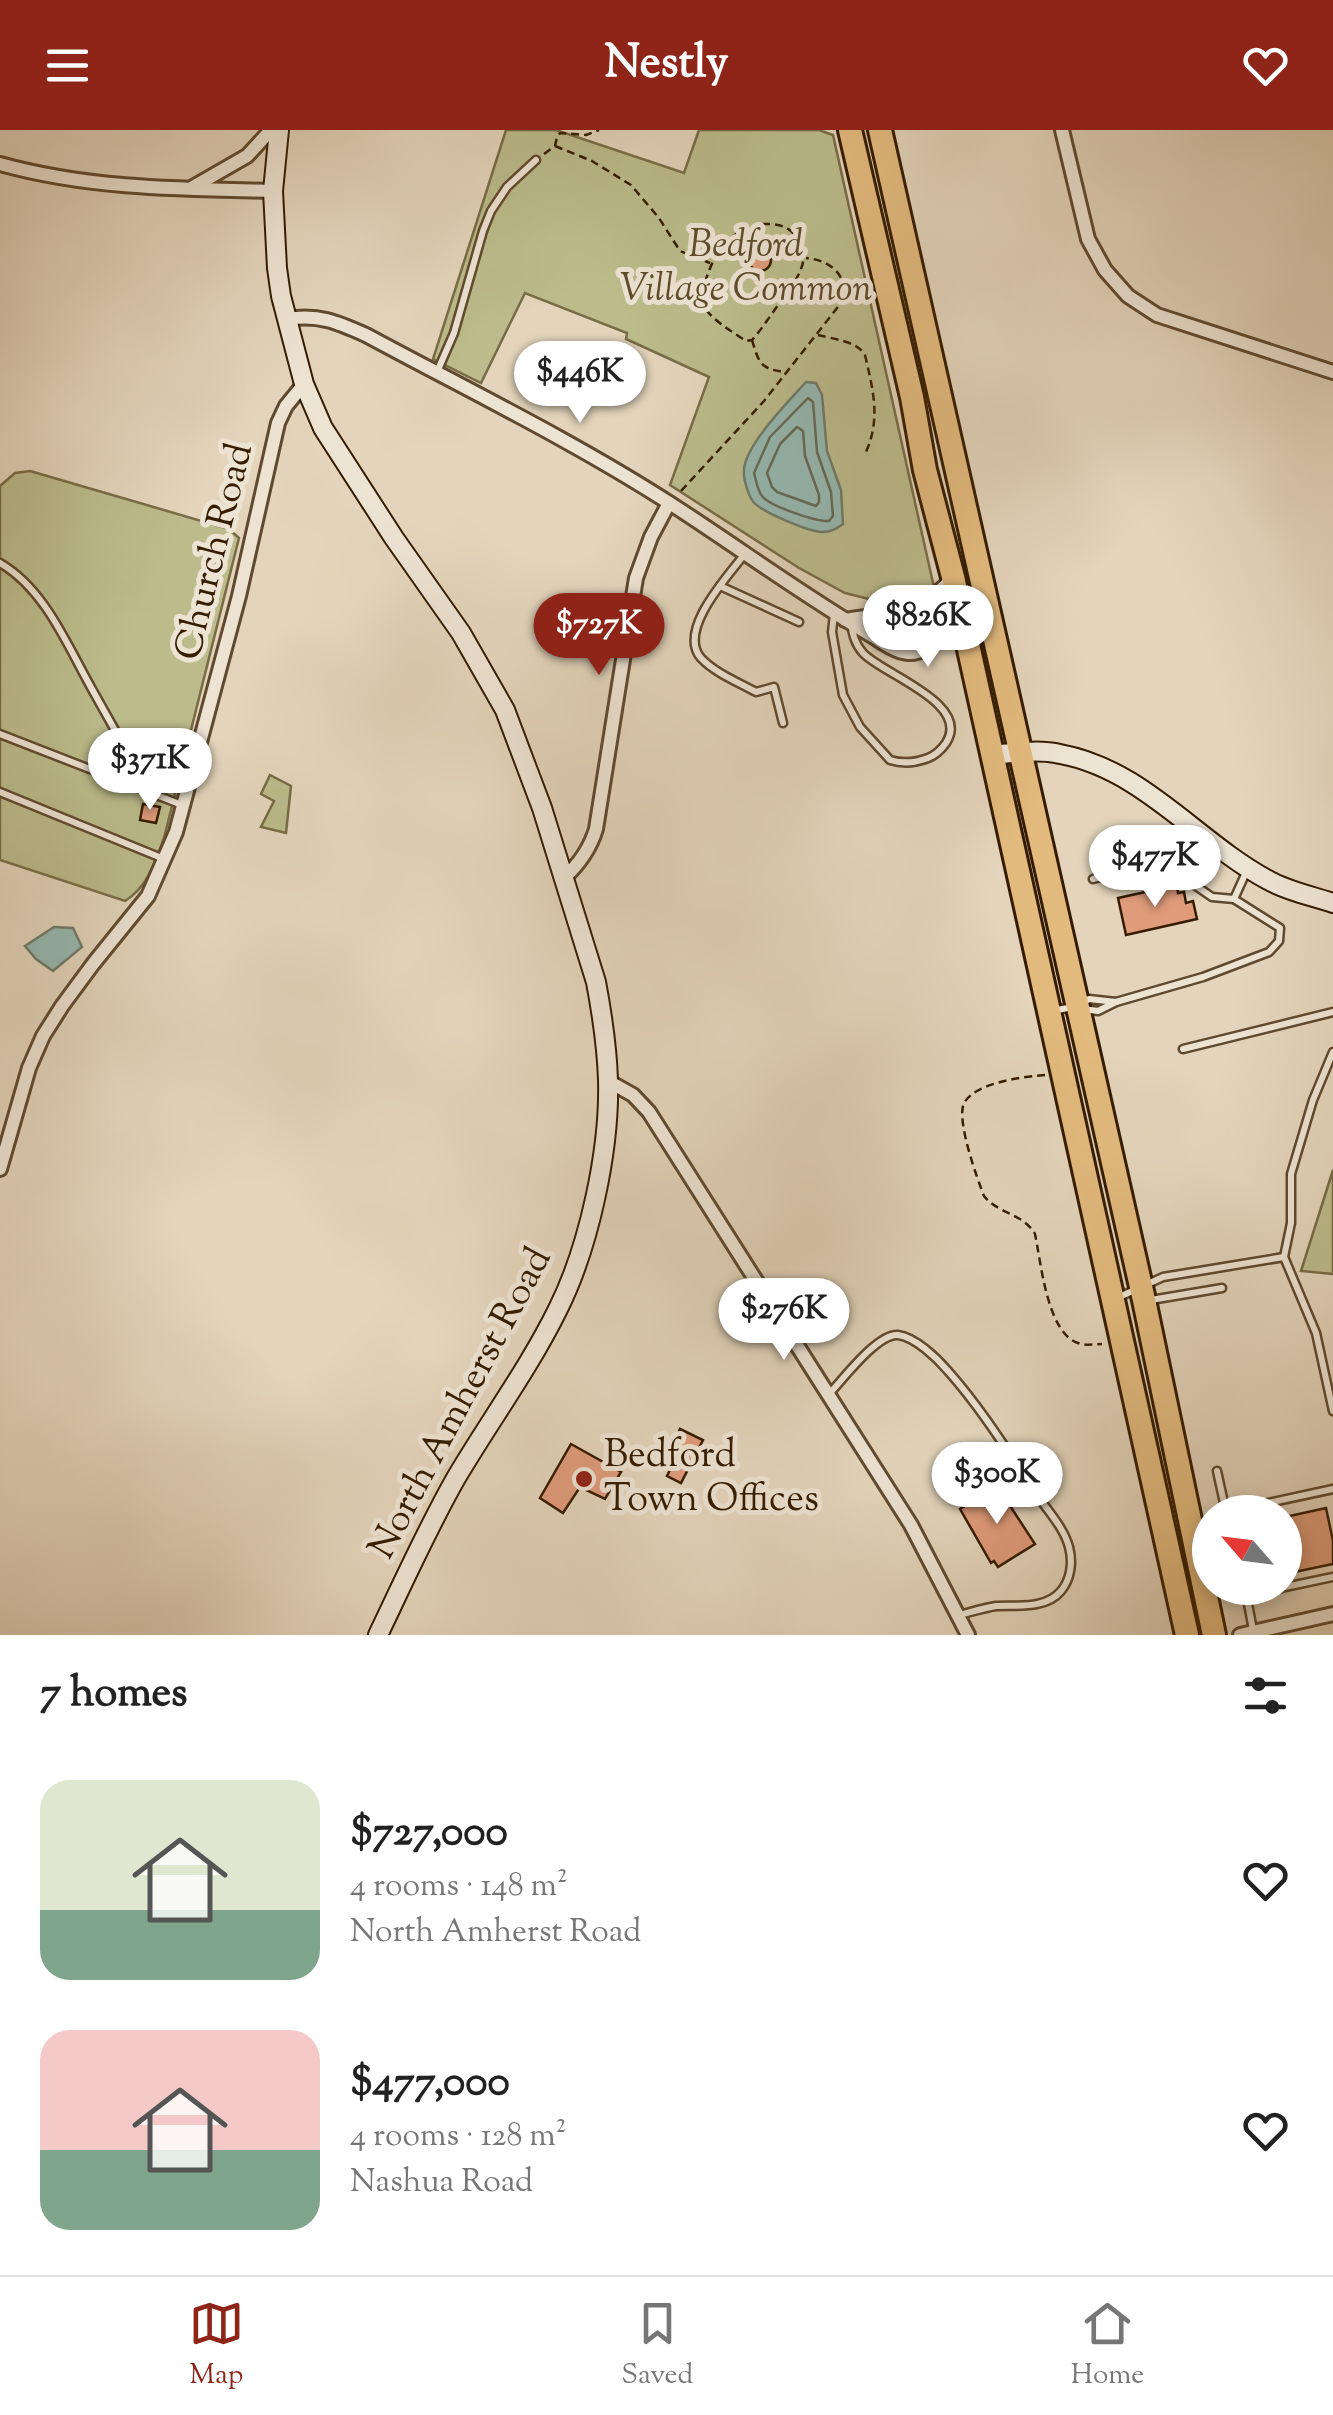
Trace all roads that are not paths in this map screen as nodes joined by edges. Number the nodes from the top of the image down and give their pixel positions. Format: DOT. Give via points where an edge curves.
graph roads {
  1 [pos="271,130"];
  2 [pos="279,130"];
  3 [pos="850,130"];
  4 [pos="880,130"];
  5 [pos="1062,130"];
  6 [pos="536,160"];
  7 [pos="0,164"];
  8 [pos="190,188"];
  9 [pos="274,191"];
  10 [pos="286,319"];
  11 [pos="1333,372"];
  12 [pos="437,373"];
  13 [pos="304,384"];
  14 [pos="669,503"];
  15 [pos="744,554"];
  16 [pos="0,564"];
  17 [pos="953,577"];
  18 [pos="720,586"];
  19 [pos="913,609"];
  20 [pos="843,618"];
  21 [pos="799,622"];
  22 [pos="782,723"];
  23 [pos="0,734"];
  24 [pos="1022,752"];
  25 [pos="991,755"];
  26 [pos="0,792"];
  27 [pos="149,792"];
  28 [pos="183,805"];
  29 [pos="165,860"];
  30 [pos="1248,868"];
  31 [pos="564,878"];
  32 [pos="1092,879"];
  33 [pos="1234,899"];
  34 [pos="1333,903"];
  35 [pos="1116,1002"];
  36 [pos="1078,1006"];
  37 [pos="1048,1011"];
  38 [pos="1333,1012"];
  39 [pos="1183,1049"];
  40 [pos="1333,1052"];
  41 [pos="608,1081"];
  42 [pos="0,1169"];
  43 [pos="1284,1257"];
  44 [pos="1222,1288"];
  45 [pos="1142,1293"];
  46 [pos="1114,1300"];
  47 [pos="829,1394"];
  48 [pos="1333,1411"];
  49 [pos="1217,1471"];
  50 [pos="1333,1490"];
  51 [pos="1222,1495"];
  52 [pos="1302,1496"];
  53 [pos="1333,1577"];
  54 [pos="1302,1583"];
  55 [pos="1250,1605"];
  56 [pos="1333,1614"];
  57 [pos="959,1616"];
  58 [pos="1257,1632"];
  59 [pos="378,1635"];
  60 [pos="968,1635"];
  61 [pos="1187,1635"];
  62 [pos="1214,1635"];
  1 -- 8 [label="street" via="246,156"];
  2 -- 9 [label="street, North Amherst Road"];
  3 -- 17 [label="highway"];
  4 -- 24 [label="highway"];
  5 -- 11 [label="street" via="1088,239 1128,296 1157,315"];
  6 -- 12 [label="lane" via="491,211"];
  7 -- 8 [label="street" via="108,184"];
  8 -- 9 [label="street"];
  9 -- 10 [label="street, North Amherst Road"];
  10 -- 12 [label="street" via="337,322"];
  10 -- 13 [label="street, North Amherst Road"];
  12 -- 14 [label="street"];
  13 -- 28 [label="street, Church Road" via="278,423"];
  13 -- 31 [label="street, North Amherst Road" via="324,428 505,710"];
  14 -- 15 [label="street"];
  14 -- 31 [label="street" via="636,578 596,828 580,863"];
  15 -- 18 [label="lane"];
  15 -- 20 [label="street"];
  16 -- 27 [label="lane" via="50,614"];
  17 -- 19 [label="street"];
  17 -- 25 [label="highway"];
  18 -- 21 [label="lane"];
  18 -- 22 [label="lane" via="696,623 698,655 756,692 774,686"];
  19 -- 20 [label="street"];
  19 -- 20 [label="street" via="924,614 932,632 924,649 911,654"];
  20 -- 20 [label="lane" via="832,632 843,694 860,727 890,760 933,756 949,738 947,716 863,653"];
  23 -- 27 [label="lane"];
  24 -- 25 [label="street"];
  24 -- 30 [label="street" via="1057,753 1119,776"];
  24 -- 36 [label="highway"];
  25 -- 37 [label="highway"];
  26 -- 29 [label="lane"];
  27 -- 28 [label="lane"];
  28 -- 29 [label="street, Church Road"];
  29 -- 42 [label="street, Church Road" via="148,896 43,1036"];
  30 -- 33 [label="lane"];
  30 -- 34 [label="street"];
  31 -- 41 [label="street, North Amherst Road" via="596,982"];
  32 -- 33 [label="lane" via="1153,862 1212,898"];
  33 -- 35 [label="lane" via="1280,928 1270,952"];
  35 -- 36 [label="lane" via="1089,999"];
  35 -- 36 [label="lane" via="1090,1012"];
  36 -- 37 [label="lane"];
  36 -- 45 [label="highway"];
  37 -- 46 [label="highway"];
  38 -- 39 [label="lane"];
  40 -- 43 [label="lane" via="1291,1174 1292,1222"];
  41 -- 47 [label="street" via="650,1112"];
  41 -- 59 [label="street, North Amherst Road" via="593,1209 569,1286 440,1508"];
  43 -- 45 [label="lane" via="1163,1277"];
  43 -- 48 [label="lane" via="1316,1332"];
  44 -- 45 [label="lane"];
  45 -- 46 [label="lane"];
  45 -- 46 [label="lane"];
  45 -- 62 [label="highway"];
  46 -- 61 [label="highway"];
  47 -- 57 [label="street"];
  47 -- 57 [label="lane" via="883,1339 909,1339 948,1371 1061,1530 1071,1561 1060,1594"];
  49 -- 51 [label="lane"];
  50 -- 52 [label="lane"];
  53 -- 54 [label="lane"];
  55 -- 58 [label="lane"];
  56 -- 58 [label="street"];
  57 -- 60 [label="street"];
}
